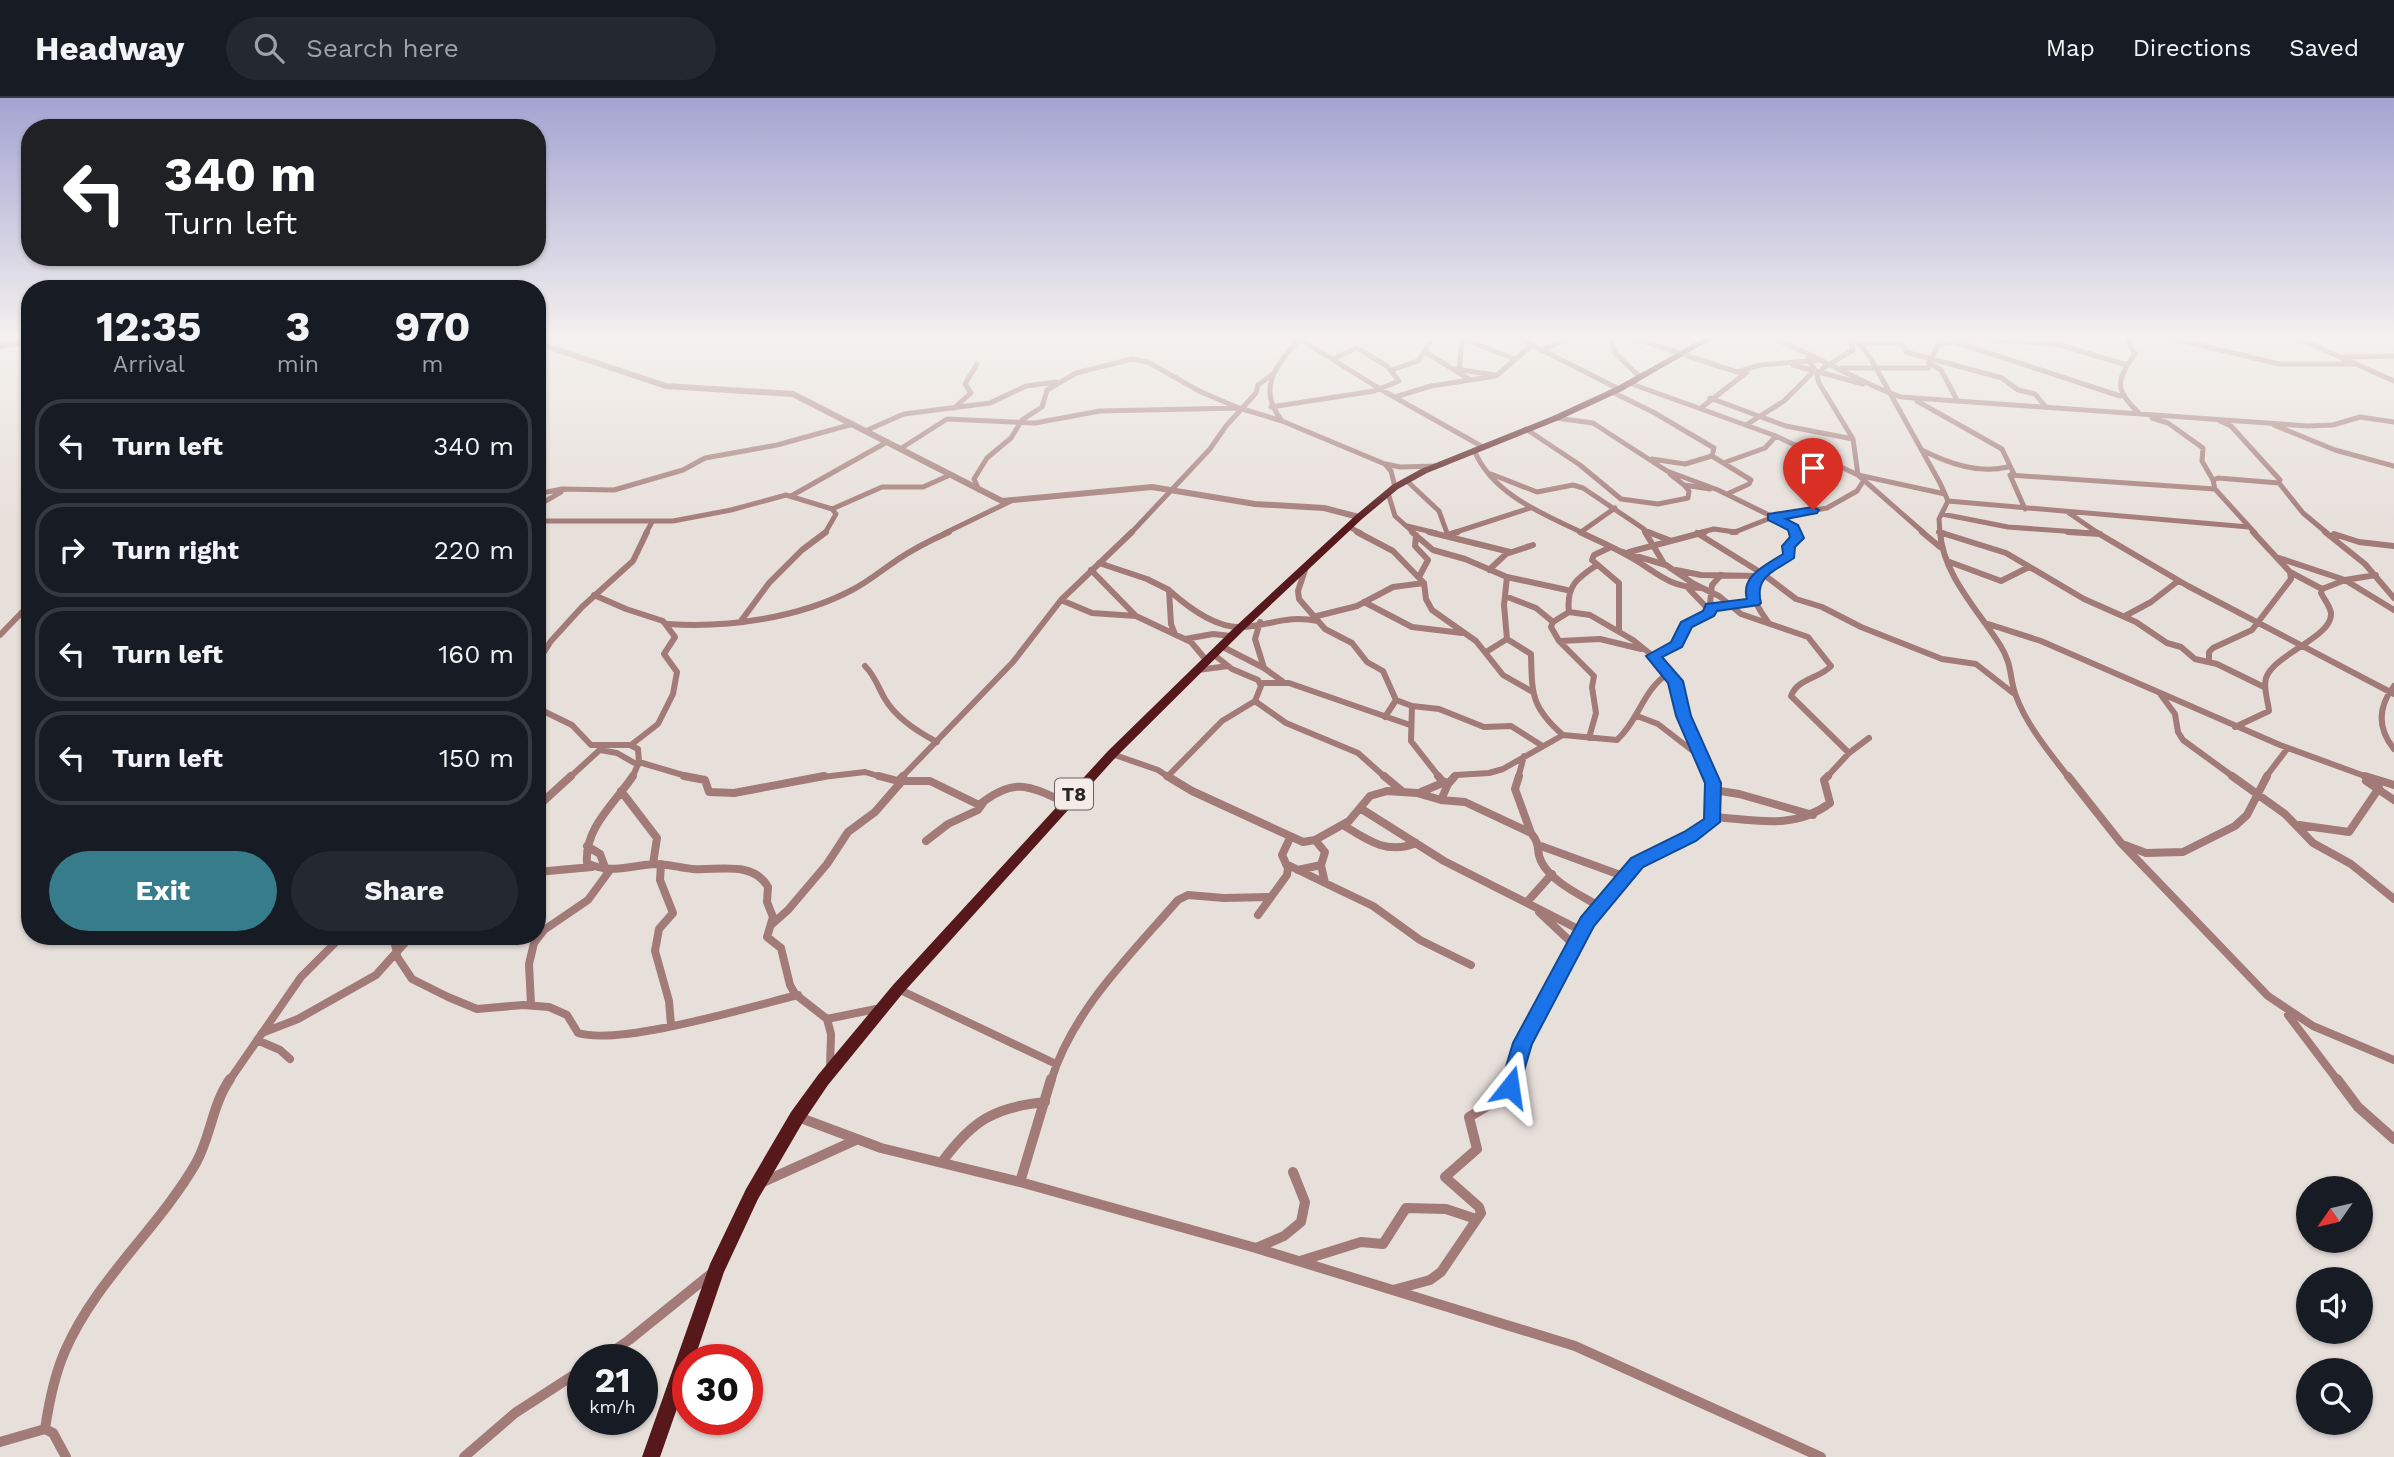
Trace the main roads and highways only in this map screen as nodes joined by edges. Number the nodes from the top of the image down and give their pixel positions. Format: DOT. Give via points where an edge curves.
graph roads {
  1 [pos="1595,399"];
  2 [pos="651,1457"];
  1 -- 2 [label="highway, T8" via="1391,490 1112,754 898,989 830,1071 756,1185 716,1270"];
}
